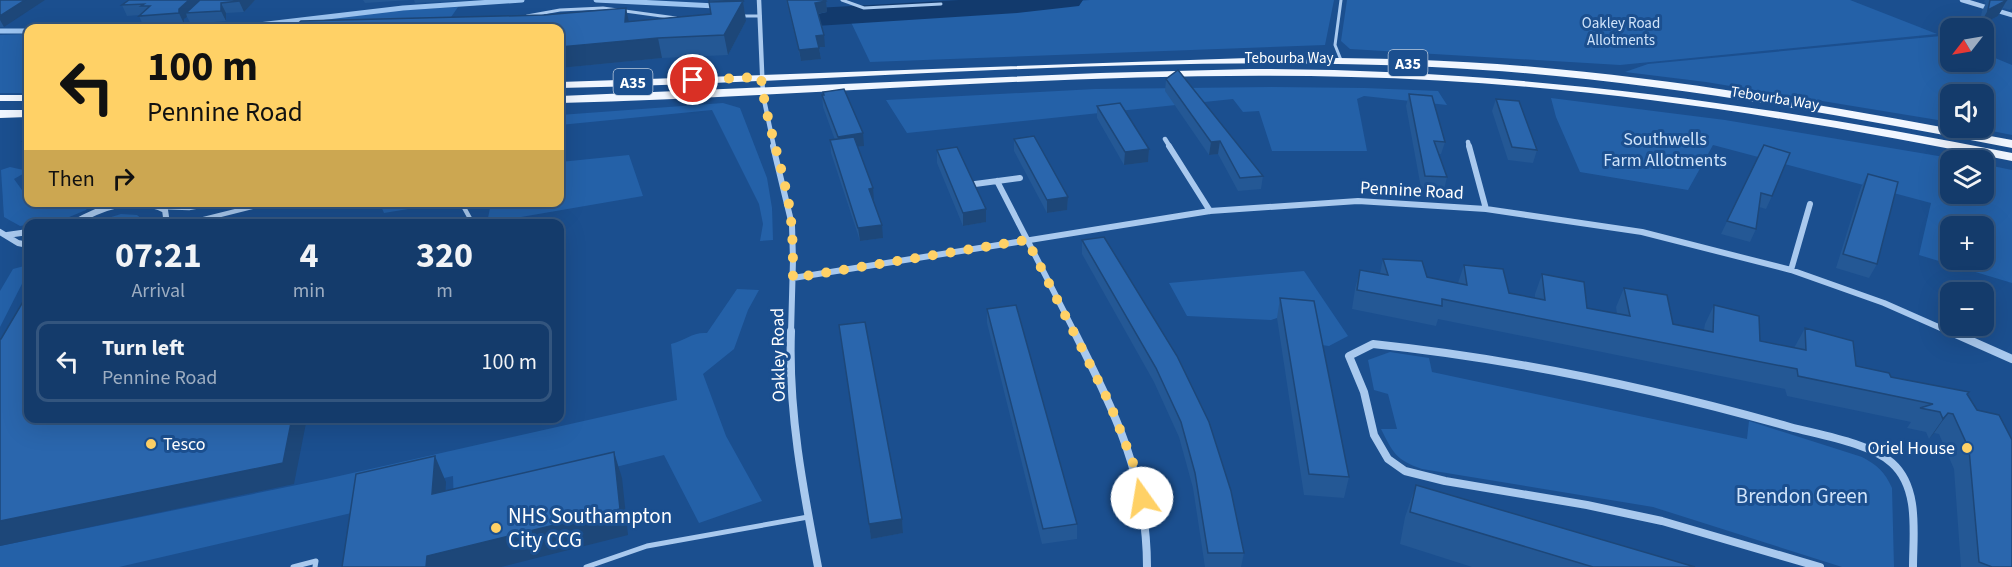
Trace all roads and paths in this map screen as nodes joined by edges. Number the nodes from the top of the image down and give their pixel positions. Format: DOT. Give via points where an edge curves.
graph roads {
  1 [pos="759,0"];
  2 [pos="842,0"];
  3 [pos="1341,0"];
  4 [pos="1962,0"];
  5 [pos="941,4"];
  6 [pos="2012,15"];
  7 [pos="738,16"];
  8 [pos="760,16"];
  9 [pos="517,18"];
  10 [pos="682,18"];
  11 [pos="1341,60"];
  12 [pos="761,77"];
  13 [pos="564,85"];
  14 [pos="762,90"];
  15 [pos="0,98"];
  16 [pos="24,98"];
  17 [pos="564,100"];
  18 [pos="0,114"];
  19 [pos="24,114"];
  20 [pos="1165,140"];
  21 [pos="1468,142"];
  22 [pos="2012,144"];
  23 [pos="2012,157"];
  24 [pos="1020,178"];
  25 [pos="997,181"];
  26 [pos="975,184"];
  27 [pos="1810,204"];
  28 [pos="98,207"];
  29 [pos="116,207"];
  30 [pos="159,207"];
  31 [pos="178,207"];
  32 [pos="194,207"];
  33 [pos="252,207"];
  34 [pos="1486,209"];
  35 [pos="1210,211"];
  36 [pos="93,213"];
  37 [pos="80,219"];
  38 [pos="164,219"];
  39 [pos="204,219"];
  40 [pos="24,232"];
  41 [pos="3,233"];
  42 [pos="1027,240"];
  43 [pos="24,244"];
  44 [pos="1791,270"];
  45 [pos="793,278"];
  46 [pos="2012,359"];
  47 [pos="808,517"];
  48 [pos="315,564"];
  49 [pos="292,567"];
  50 [pos="586,567"];
  51 [pos="818,567"];
  52 [pos="1147,567"];
  53 [pos="1820,567"];
  54 [pos="1912,567"];
  1 -- 8 [label="street, Oakley Road"];
  2 -- 5 [label="lane" via="864,8"];
  3 -- 11 [label="lane" via="1335,45"];
  4 -- 6 [label="street"];
  7 -- 8 [label="lane"];
  8 -- 12 [label="street, Oakley Road"];
  9 -- 10 [label="lane" via="603,8"];
  11 -- 12 [label="main road, Tebourba Way / A35"];
  11 -- 22 [label="main road, Tebourba Way / A35" via="1629,79 1797,104"];
  12 -- 13 [label="main road, Tebourba Way / A35"];
  12 -- 14 [label="street, Oakley Road"];
  14 -- 17 [label="main road, Tebourba Way / A35"];
  14 -- 23 [label="main road, Tebourba Way / A35" via="1149,75 1422,76 1570,87 1752,109"];
  14 -- 45 [label="street, Oakley Road" via="787,193"];
  15 -- 16 [label="main road"];
  18 -- 19 [label="main road"];
  20 -- 35 [label="street"];
  21 -- 34 [label="street"];
  24 -- 25 [label="street"];
  25 -- 26 [label="street"];
  25 -- 42 [label="street"];
  27 -- 44 [label="street"];
  28 -- 36 [label="street"];
  29 -- 36 [label="street"];
  30 -- 38 [label="street" via="166,213"];
  31 -- 32 [label="lane"];
  33 -- 39 [label="lane"];
  34 -- 35 [label="street, Pennine Road" via="1358,201"];
  34 -- 44 [label="street, Pennine Road" via="1642,232"];
  35 -- 42 [label="street, Pennine Road"];
  36 -- 37 [label="street"];
  40 -- 41 [label="street"];
  41 -- 43 [label="street"];
  42 -- 45 [label="street, Pennine Road"];
  42 -- 52 [label="street" via="1110,404 1139,478 1149,539"];
  44 -- 46 [label="street, Pennine Road" via="1884,303"];
  45 -- 47 [label="street, Oakley Road" via="791,387"];
  47 -- 50 [label="lane" via="647,546"];
  47 -- 51 [label="street, Oakley Road"];
  48 -- 49 [label="lane"];
  53 -- 54 [label="street" via="1662,521 1405,471 1388,459 1374,435 1364,392 1349,356 1373,344 1517,363 1669,394 1846,443 1891,462 1900,472 1910,496"];
}
